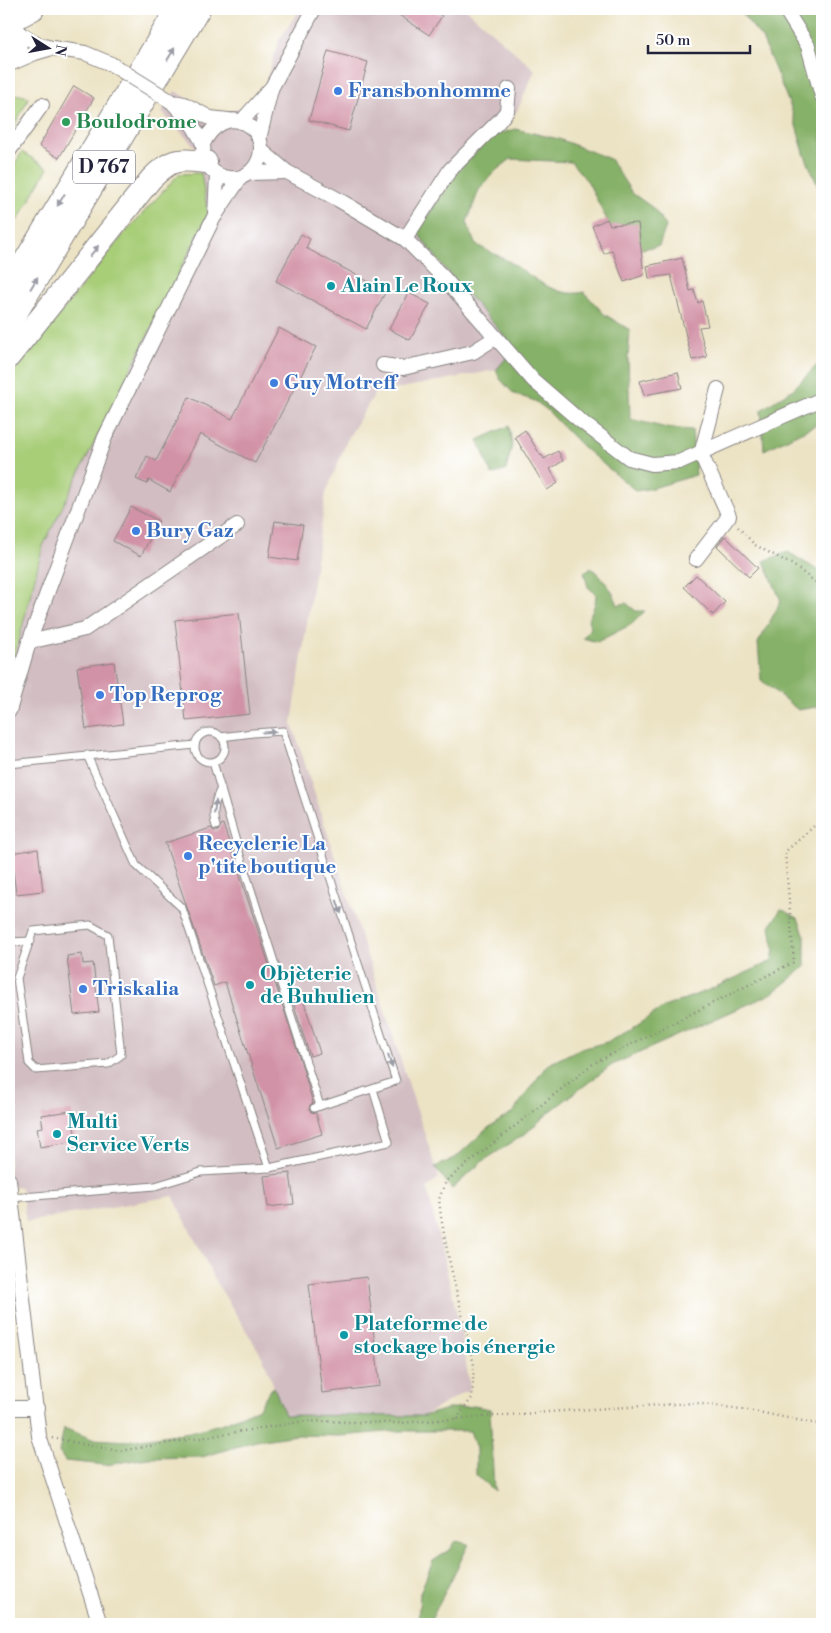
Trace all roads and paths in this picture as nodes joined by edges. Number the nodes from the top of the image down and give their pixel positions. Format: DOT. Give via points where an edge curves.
graph roads {
  1 [pos="33,9"];
  2 [pos="177,9"];
  3 [pos="199,9"];
  4 [pos="314,9"];
  5 [pos="785,9"];
  6 [pos="12,24"];
  7 [pos="52,48"];
  8 [pos="10,64"];
  9 [pos="272,87"];
  10 [pos="509,89"];
  11 [pos="822,96"];
  12 [pos="172,102"];
  13 [pos="42,105"];
  14 [pos="237,121"];
  15 [pos="260,144"];
  16 [pos="9,152"];
  17 [pos="209,160"];
  18 [pos="287,172"];
  19 [pos="245,176"];
  20 [pos="214,217"];
  21 [pos="405,239"];
  22 [pos="9,287"];
  23 [pos="9,325"];
  24 [pos="495,338"];
  25 [pos="9,357"];
  26 [pos="383,365"];
  27 [pos="718,389"];
  28 [pos="822,399"];
  29 [pos="701,454"];
  30 [pos="729,516"];
  31 [pos="236,525"];
  32 [pos="696,559"];
  33 [pos="822,587"];
  34 [pos="29,642"];
  35 [pos="9,711"];
  36 [pos="221,737"];
  37 [pos="195,745"];
  38 [pos="87,755"];
  39 [pos="214,762"];
  40 [pos="9,764"];
  41 [pos="221,788"];
  42 [pos="822,819"];
  43 [pos="216,826"];
  44 [pos="31,941"];
  45 [pos="9,942"];
  46 [pos="373,1088"];
  47 [pos="269,1168"];
  48 [pos="9,1180"];
  49 [pos="11,1198"];
  50 [pos="9,1408"];
  51 [pos="37,1408"];
  52 [pos="456,1419"];
  53 [pos="822,1425"];
  54 [pos="39,1436"];
  55 [pos="100,1624"];
  1 -- 6 [label="highway"];
  2 -- 22 [label="highway, D 767, one-way"];
  23 -- 3 [label="highway, D 767, one-way"];
  4 -- 9 [label="street"];
  5 -- 11 [label="street" via="808,46"];
  6 -- 7 [label="street" via="32,41"];
  6 -- 8 [label="street" via="21,41 20,49"];
  7 -- 8 [label="street"];
  7 -- 12 [label="street, bridge" via="85,53 112,64"];
  9 -- 14 [label="street"];
  9 -- 15 [label="street"];
  10 -- 21 [label="street" via="507,111 450,170"];
  12 -- 14 [label="street" via="184,104 210,118"];
  12 -- 17 [label="street" via="193,125"];
  13 -- 16 [label="street"];
  14 -- 15 [label="street" via="255,132"];
  14 -- 17 [label="street" via="222,122 207,135"];
  15 -- 18 [label="street"];
  15 -- 19 [label="street" via="260,159"];
  17 -- 19 [label="street" via="232,179"];
  17 -- 20 [label="street"];
  25 -- 17 [label="highway, D 767, one-way" via="165,165 176,161"];
  18 -- 19 [label="street"];
  18 -- 21 [label="street"];
  19 -- 20 [label="street"];
  20 -- 34 [label="street" via="105,437"];
  21 -- 24 [label="street" via="444,278"];
  24 -- 26 [label="street" via="473,352 403,368"];
  24 -- 29 [label="street" via="533,380 629,458 652,464 679,462"];
  27 -- 29 [label="street"];
  28 -- 29 [label="street"];
  29 -- 30 [label="street"];
  30 -- 32 [label="street"];
  30 -- 33 [label="path" via="755,545 793,565"];
  31 -- 34 [label="street" via="85,629"];
  34 -- 35 [label="street"];
  36 -- 37 [label="lane" via="208,732 199,736"];
  36 -- 39 [label="lane" via="224,752"];
  36 -- 46 [label="lane, one-way" via="283,731 396,1081"];
  37 -- 38 [label="lane"];
  37 -- 39 [label="lane" via="198,757 205,762"];
  38 -- 40 [label="lane"];
  38 -- 47 [label="lane" via="136,865 182,908"];
  39 -- 41 [label="lane"];
  43 -- 41 [label="lane, one-way" via="214,801"];
  41 -- 46 [label="lane" via="317,1107"];
  42 -- 52 [label="path" via="785,852 794,962 594,1063 446,1181 439,1199 441,1217 474,1365 472,1398"];
  44 -- 44 [label="lane" via="34,932 90,925 108,935 121,1055 108,1064 36,1070 29,1064 17,978"];
  44 -- 45 [label="lane"];
  46 -- 47 [label="lane" via="389,1142"];
  47 -- 49 [label="lane" via="201,1172 155,1186"];
  48 -- 49 [label="street"];
  49 -- 51 [label="street"];
  50 -- 51 [label="street"];
  51 -- 54 [label="street"];
  52 -- 53 [label="path" via="695,1403"];
  52 -- 54 [label="path" via="399,1423 306,1421 120,1451"];
  54 -- 55 [label="street"];
}
